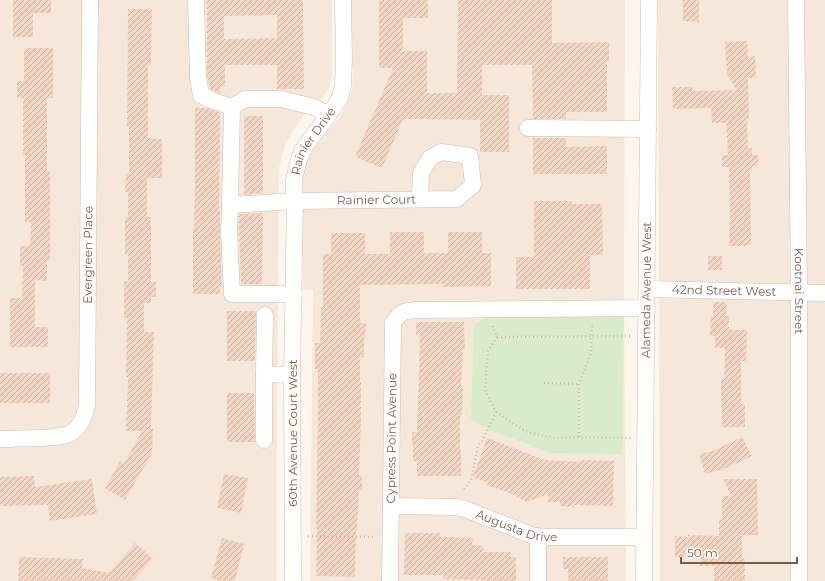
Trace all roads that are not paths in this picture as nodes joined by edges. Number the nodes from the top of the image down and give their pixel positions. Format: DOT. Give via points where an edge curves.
graph roads {
  1 [pos="90,0"];
  2 [pos="196,0"];
  3 [pos="343,0"];
  4 [pos="649,0"];
  5 [pos="796,0"];
  6 [pos="232,107"];
  7 [pos="328,115"];
  8 [pos="528,128"];
  9 [pos="648,129"];
  10 [pos="420,199"];
  11 [pos="295,201"];
  12 [pos="230,205"];
  13 [pos="647,289"];
  14 [pos="294,290"];
  15 [pos="798,293"];
  16 [pos="825,293"];
  17 [pos="647,308"];
  18 [pos="265,315"];
  19 [pos="264,374"];
  20 [pos="292,375"];
  21 [pos="0,439"];
  22 [pos="264,440"];
  23 [pos="391,506"];
  24 [pos="538,536"];
  25 [pos="644,537"];
  26 [pos="293,581"];
  27 [pos="390,581"];
  28 [pos="538,581"];
  29 [pos="644,581"];
  30 [pos="799,581"];
  1 -- 21 [label="street, Evergreen Place" via="87,406 78,427 69,434 59,437"];
  2 -- 6 [label="street" via="198,78 201,95"];
  3 -- 7 [label="street, Rainier Drive" via="343,84 340,97"];
  4 -- 9 [label="street, Alameda Avenue West"];
  5 -- 15 [label="street, Kootnai Street"];
  6 -- 7 [label="street" via="245,100 282,99 314,107"];
  6 -- 12 [label="street"];
  7 -- 11 [label="street, Rainier Drive" via="299,159 294,180"];
  8 -- 9 [label="street"];
  9 -- 13 [label="street, Alameda Avenue West"];
  10 -- 10 [label="street, Rainier Court" via="457,199 473,185 470,156 441,152 430,158 421,172"];
  10 -- 11 [label="street, Rainier Court"];
  11 -- 12 [label="street, Rainier Court"];
  11 -- 14 [label="street, Rainier Drive"];
  12 -- 14 [label="street" via="232,294"];
  13 -- 15 [label="street, 42nd Street West"];
  13 -- 17 [label="street, Alameda Avenue West"];
  14 -- 20 [label="street, 60th Avenue Court West"];
  15 -- 16 [label="street, 42nd Street West"];
  15 -- 30 [label="street, Kootnai Street"];
  17 -- 23 [label="street, Cypress Point Avenue" via="416,310 399,314 393,323"];
  17 -- 25 [label="street, Alameda Avenue West"];
  18 -- 19 [label="street"];
  19 -- 20 [label="street"];
  19 -- 22 [label="street"];
  20 -- 26 [label="street, 60th Avenue Court West"];
  23 -- 24 [label="street, Augusta Drive" via="466,509"];
  23 -- 27 [label="street, Cypress Point Avenue"];
  24 -- 25 [label="street, Augusta Drive"];
  24 -- 28 [label="street"];
  25 -- 29 [label="street, Alameda Avenue West"];
}
